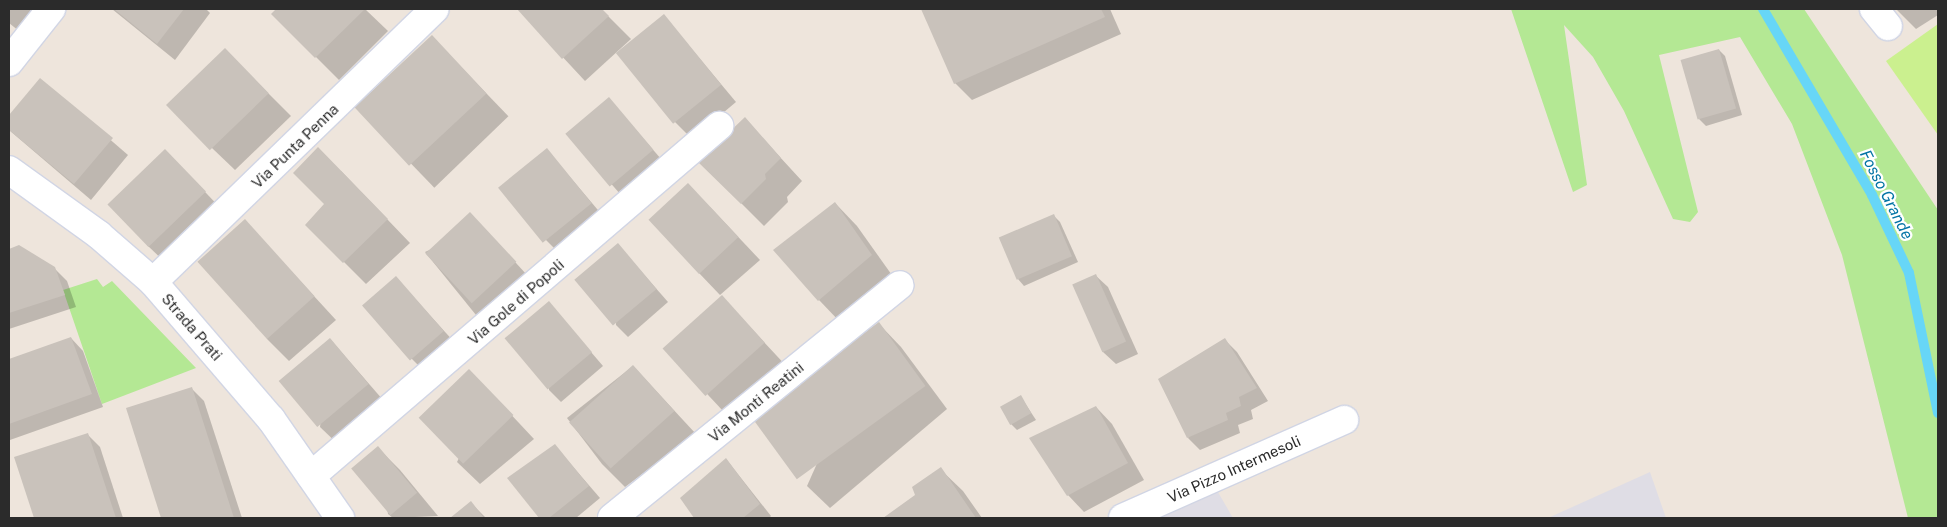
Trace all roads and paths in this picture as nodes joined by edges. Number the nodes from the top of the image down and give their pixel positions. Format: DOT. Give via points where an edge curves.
graph roads {
  1 [pos="51,9"];
  2 [pos="435,9"];
  3 [pos="9,62"];
  4 [pos="719,126"];
  5 [pos="9,170"];
  6 [pos="152,282"];
  7 [pos="900,285"];
  8 [pos="1344,420"];
  9 [pos="311,476"];
  10 [pos="340,518"];
  11 [pos="612,518"];
  12 [pos="1123,518"];
  1 -- 3 [label="street"];
  2 -- 6 [label="street, Via Punta Penna"];
  4 -- 9 [label="street, Via Gole di Popoli"];
  5 -- 6 [label="street, Strada Prati" via="99,235"];
  6 -- 9 [label="street, Strada Prati" via="271,419"];
  7 -- 11 [label="street, Via Monti Reatini"];
  8 -- 12 [label="street, Via Pizzo Intermesoli"];
  9 -- 10 [label="street, Strada Prati"];
}
